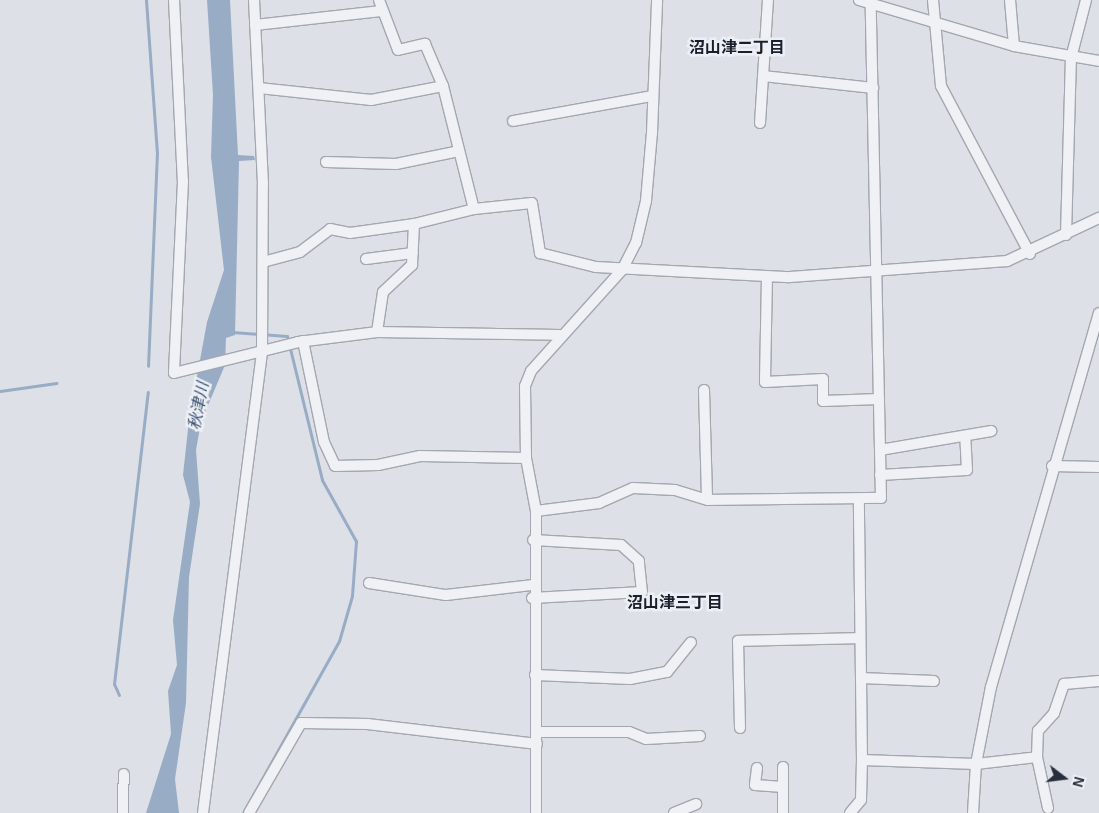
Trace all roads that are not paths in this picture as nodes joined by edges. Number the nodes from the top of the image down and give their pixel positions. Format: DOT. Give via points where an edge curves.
graph roads {
  1 [pos="174,0"];
  2 [pos="254,0"];
  3 [pos="657,0"];
  4 [pos="768,0"];
  5 [pos="859,0"];
  6 [pos="933,0"];
  7 [pos="1010,0"];
  8 [pos="1086,0"];
  9 [pos="871,2"];
  10 [pos="380,5"];
  11 [pos="934,22"];
  12 [pos="255,25"];
  13 [pos="1014,46"];
  14 [pos="1071,58"];
  15 [pos="1099,61"];
  16 [pos="763,76"];
  17 [pos="443,86"];
  18 [pos="259,88"];
  19 [pos="873,88"];
  20 [pos="652,96"];
  21 [pos="513,121"];
  22 [pos="760,122"];
  23 [pos="459,151"];
  24 [pos="326,162"];
  25 [pos="474,209"];
  26 [pos="1099,218"];
  27 [pos="414,224"];
  28 [pos="1066,234"];
  29 [pos="414,253"];
  30 [pos="1030,254"];
  31 [pos="366,259"];
  32 [pos="264,262"];
  33 [pos="622,270"];
  34 [pos="878,270"];
  35 [pos="767,276"];
  36 [pos="1099,314"];
  37 [pos="378,332"];
  38 [pos="560,336"];
  39 [pos="300,341"];
  40 [pos="262,346"];
  41 [pos="704,390"];
  42 [pos="879,399"];
  43 [pos="991,432"];
  44 [pos="965,436"];
  45 [pos="880,450"];
  46 [pos="526,458"];
  47 [pos="1052,466"];
  48 [pos="1099,467"];
  49 [pos="880,475"];
  50 [pos="707,498"];
  51 [pos="859,499"];
  52 [pos="536,511"];
  53 [pos="533,540"];
  54 [pos="370,583"];
  55 [pos="533,586"];
  56 [pos="532,598"];
  57 [pos="860,638"];
  58 [pos="691,642"];
  59 [pos="535,675"];
  60 [pos="861,678"];
  61 [pos="934,681"];
  62 [pos="1099,681"];
  63 [pos="740,728"];
  64 [pos="537,732"];
  65 [pos="700,736"];
  66 [pos="537,744"];
  67 [pos="1038,757"];
  68 [pos="862,760"];
  69 [pos="976,764"];
  70 [pos="783,767"];
  71 [pos="757,768"];
  72 [pos="124,774"];
  73 [pos="783,786"];
  74 [pos="696,804"];
  75 [pos="1048,808"];
  76 [pos="123,813"];
  77 [pos="203,813"];
  78 [pos="249,813"];
  79 [pos="536,813"];
  80 [pos="674,813"];
  81 [pos="783,813"];
  82 [pos="850,813"];
  83 [pos="973,813"];
  1 -- 40 [label="street" via="183,181 174,373"];
  2 -- 12 [label="street"];
  3 -- 20 [label="street"];
  4 -- 16 [label="street"];
  5 -- 9 [label="street"];
  6 -- 11 [label="street"];
  7 -- 13 [label="street"];
  8 -- 14 [label="street"];
  9 -- 11 [label="street"];
  9 -- 19 [label="street"];
  10 -- 12 [label="street"];
  10 -- 17 [label="street" via="398,50 425,44"];
  11 -- 13 [label="street"];
  11 -- 30 [label="street" via="941,86"];
  12 -- 18 [label="street"];
  13 -- 14 [label="street"];
  14 -- 15 [label="street"];
  14 -- 28 [label="street"];
  16 -- 19 [label="street"];
  16 -- 22 [label="street"];
  17 -- 18 [label="street" via="370,100"];
  17 -- 23 [label="street"];
  18 -- 32 [label="street"];
  19 -- 34 [label="street"];
  20 -- 21 [label="street"];
  20 -- 33 [label="street" via="646,201 636,243"];
  23 -- 24 [label="street" via="396,164"];
  23 -- 25 [label="street"];
  25 -- 27 [label="street"];
  25 -- 33 [label="street" via="532,203 540,253"];
  26 -- 28 [label="street"];
  27 -- 29 [label="street"];
  27 -- 32 [label="street" via="350,233 330,228 300,252"];
  28 -- 30 [label="street"];
  29 -- 31 [label="street"];
  29 -- 37 [label="street" via="410,271 388,283 383,292"];
  30 -- 34 [label="street" via="990,263"];
  32 -- 40 [label="street"];
  33 -- 35 [label="street"];
  33 -- 38 [label="street"];
  34 -- 35 [label="street"];
  34 -- 42 [label="street"];
  35 -- 42 [label="street" via="764,382 823,379 823,401"];
  36 -- 47 [label="street"];
  37 -- 38 [label="street"];
  37 -- 39 [label="street"];
  38 -- 46 [label="street" via="531,371 525,386"];
  39 -- 40 [label="street"];
  39 -- 46 [label="street" via="324,442 335,466 378,465 420,456"];
  40 -- 77 [label="street"];
  41 -- 50 [label="street"];
  42 -- 45 [label="street"];
  43 -- 44 [label="street"];
  44 -- 45 [label="street"];
  44 -- 49 [label="street" via="967,470"];
  45 -- 49 [label="street"];
  46 -- 52 [label="street"];
  47 -- 48 [label="street"];
  47 -- 69 [label="street" via="991,687"];
  49 -- 51 [label="street" via="881,498"];
  50 -- 51 [label="street"];
  50 -- 52 [label="street" via="675,490 633,488 599,503"];
  51 -- 57 [label="street"];
  52 -- 53 [label="street"];
  53 -- 55 [label="street"];
  53 -- 56 [label="street" via="621,545 639,561 642,592"];
  54 -- 55 [label="street" via="446,595"];
  55 -- 56 [label="street"];
  56 -- 59 [label="street"];
  57 -- 60 [label="street"];
  57 -- 63 [label="street" via="738,641"];
  58 -- 59 [label="street" via="667,672 630,679"];
  59 -- 64 [label="street"];
  60 -- 61 [label="street"];
  60 -- 68 [label="street"];
  62 -- 67 [label="street" via="1064,684 1054,713 1038,731"];
  64 -- 65 [label="street" via="629,732 646,739"];
  64 -- 66 [label="street"];
  66 -- 78 [label="street" via="368,724 301,723"];
  66 -- 79 [label="street"];
  67 -- 69 [label="street"];
  67 -- 75 [label="street"];
  68 -- 69 [label="street"];
  68 -- 82 [label="street" via="861,800"];
  69 -- 83 [label="street"];
  70 -- 73 [label="street"];
  71 -- 73 [label="street" via="755,785"];
  72 -- 76 [label="street"];
  73 -- 81 [label="street"];
  74 -- 80 [label="street"];
}
